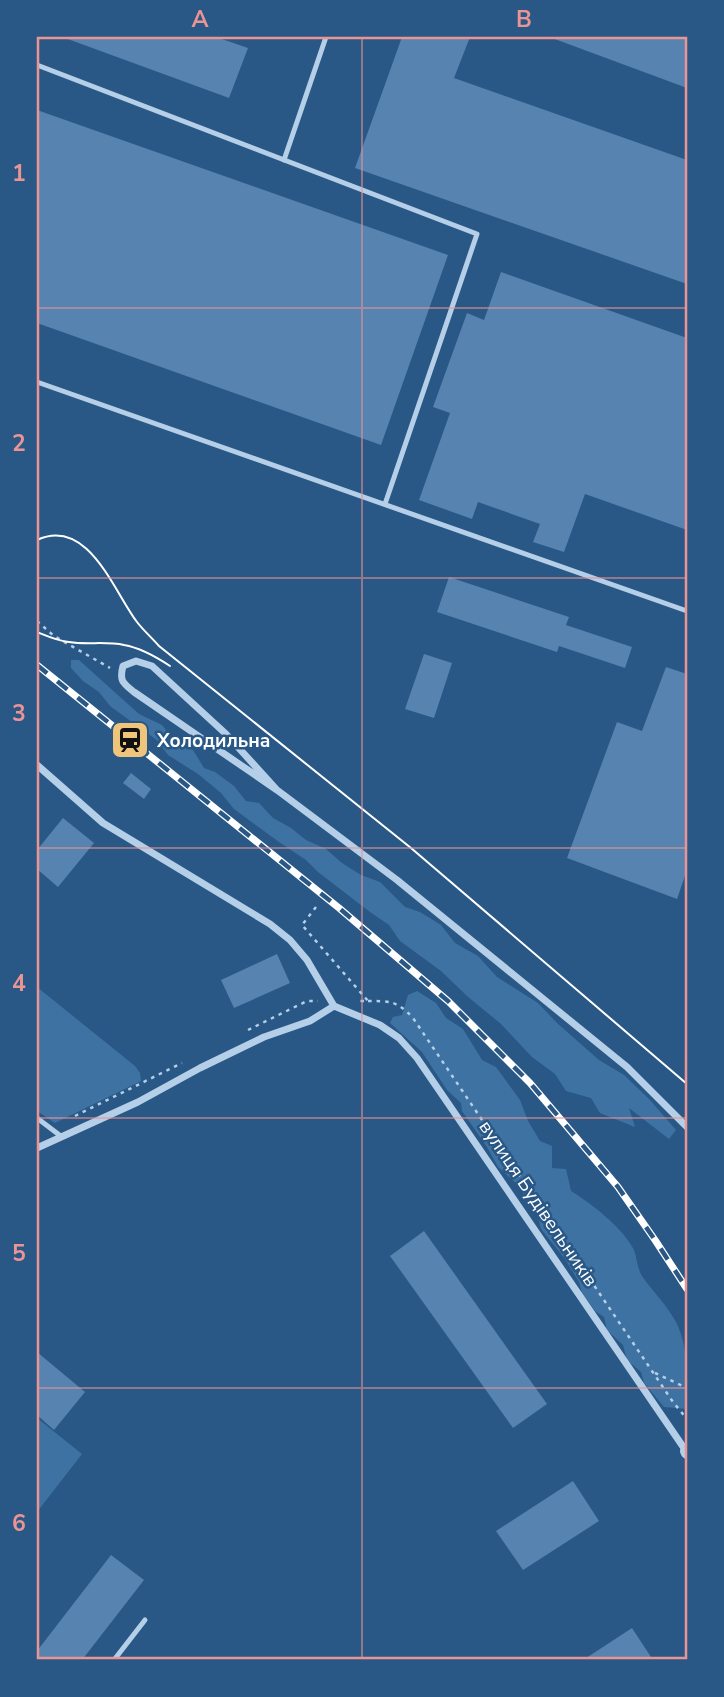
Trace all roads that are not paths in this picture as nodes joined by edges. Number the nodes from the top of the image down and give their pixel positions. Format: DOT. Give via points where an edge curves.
graph roads {
  1 [pos="326,37"];
  2 [pos="37,65"];
  3 [pos="284,160"];
  4 [pos="37,382"];
  5 [pos="385,504"];
  6 [pos="687,611"];
  7 [pos="37,765"];
  8 [pos="277,790"];
  9 [pos="333,1004"];
  10 [pos="37,1118"];
  11 [pos="687,1127"];
  12 [pos="62,1137"];
  13 [pos="37,1148"];
  14 [pos="687,1452"];
  15 [pos="145,1620"];
  16 [pos="114,1660"];
  1 -- 3 [label="lane"];
  2 -- 3 [label="lane"];
  3 -- 5 [label="lane" via="478,234"];
  4 -- 5 [label="lane"];
  5 -- 6 [label="lane"];
  7 -- 9 [label="street" via="103,823 270,924 307,960"];
  8 -- 8 [label="street" via="226,734 152,666 136,661 123,666 123,683 134,692"];
  8 -- 11 [label="street" via="397,880 628,1067"];
  9 -- 12 [label="street" via="310,1021 264,1037"];
  9 -- 14 [label="street, вулиця Будівельників" via="380,1025 417,1058"];
  10 -- 12 [label="lane"];
  12 -- 13 [label="street"];
  15 -- 16 [label="lane"];
}
